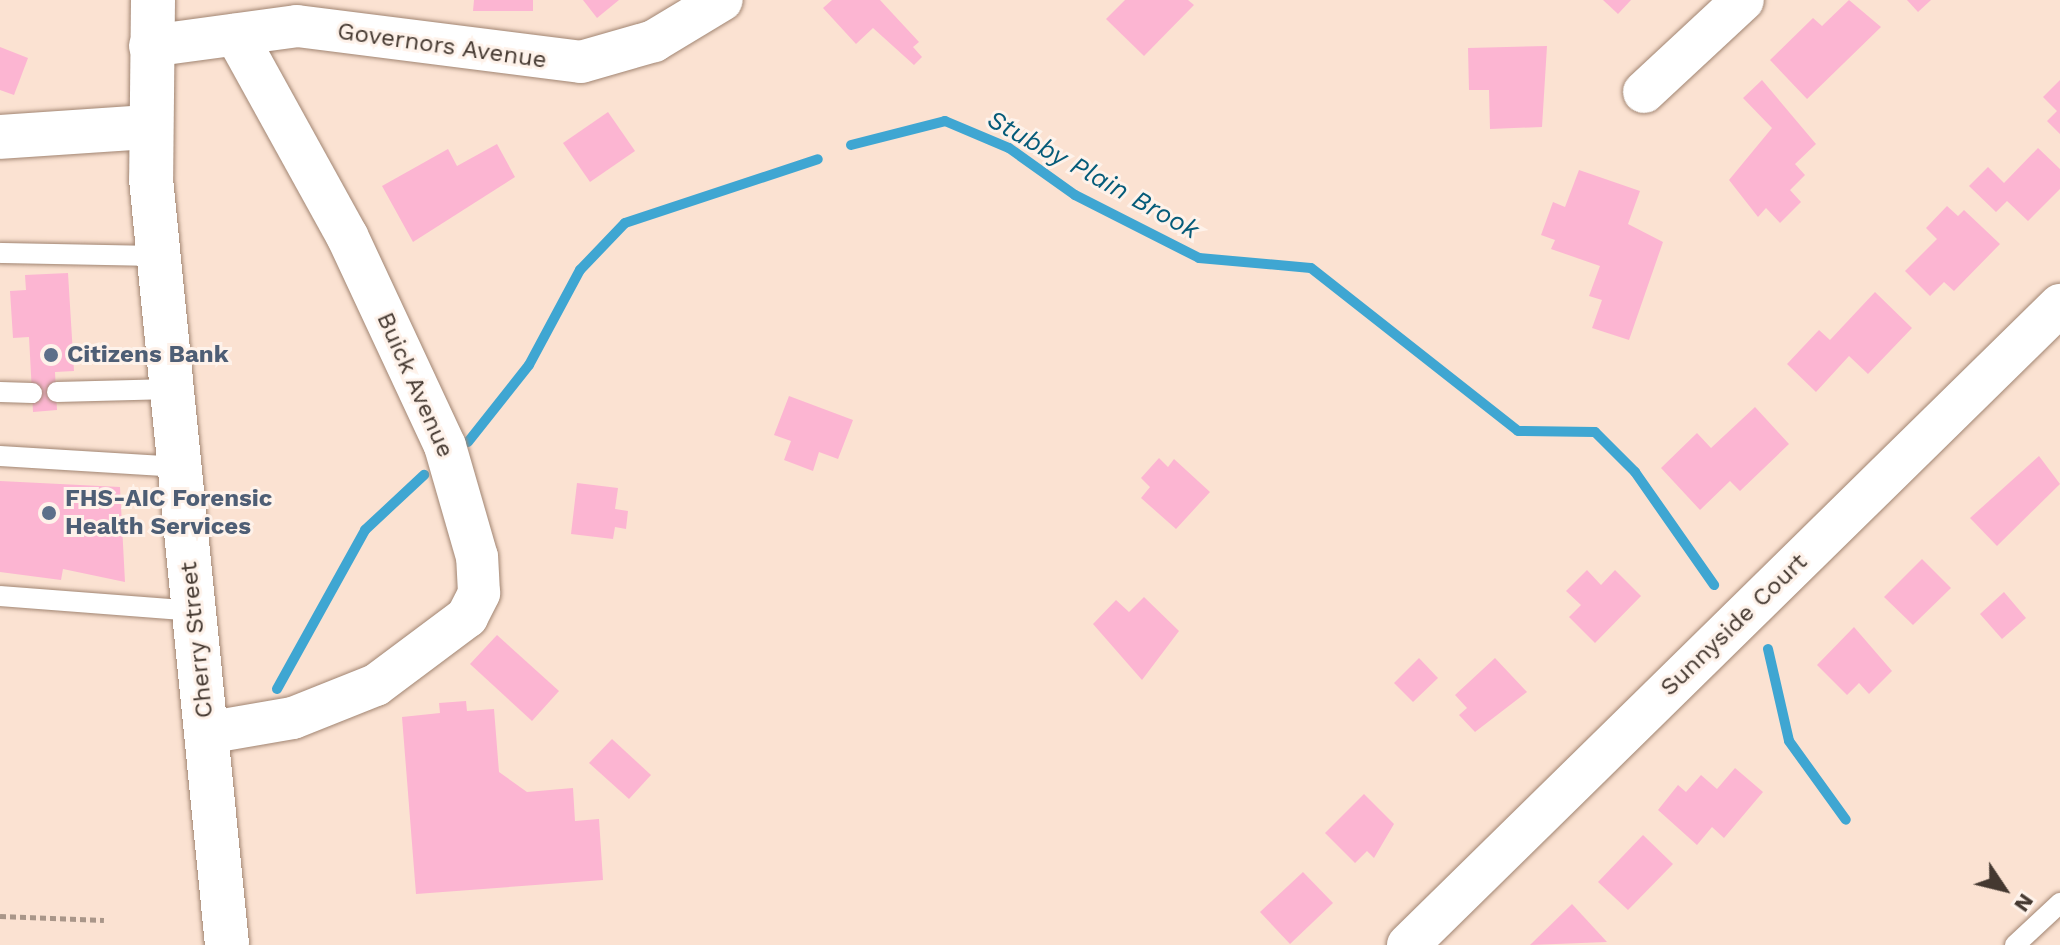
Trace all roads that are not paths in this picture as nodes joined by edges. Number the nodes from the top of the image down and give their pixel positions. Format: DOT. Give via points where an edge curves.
graph roads {
  1 [pos="153,0"];
  2 [pos="722,0"];
  3 [pos="1743,0"];
  4 [pos="236,35"];
  5 [pos="150,46"];
  6 [pos="1644,92"];
  7 [pos="148,127"];
  8 [pos="0,137"];
  9 [pos="0,253"];
  10 [pos="159,256"];
  11 [pos="2060,305"];
  12 [pos="172,389"];
  13 [pos="0,392"];
  14 [pos="57,392"];
  15 [pos="32,393"];
  16 [pos="0,456"];
  17 [pos="180,467"];
  18 [pos="0,596"];
  19 [pos="195,611"];
  20 [pos="206,733"];
  21 [pos="2060,903"];
  22 [pos="227,945"];
  23 [pos="1408,945"];
  24 [pos="2015,945"];
  1 -- 5 [label="main road, Cherry Street"];
  2 -- 4 [label="street, Governors Avenue" via="654,41 581,62 297,26"];
  3 -- 6 [label="street"];
  4 -- 5 [label="street, Governors Avenue"];
  4 -- 20 [label="street, Buick Avenue" via="347,236 445,446 477,557 479,593 467,617 376,685 293,718"];
  5 -- 7 [label="main road, Cherry Street"];
  7 -- 8 [label="main road"];
  7 -- 10 [label="main road, Cherry Street"];
  9 -- 10 [label="lane"];
  10 -- 12 [label="main road, Cherry Street"];
  11 -- 23 [label="street, Sunnyside Court"];
  12 -- 14 [label="lane"];
  12 -- 17 [label="main road, Cherry Street"];
  13 -- 15 [label="lane"];
  16 -- 17 [label="lane"];
  17 -- 19 [label="main road, Cherry Street"];
  18 -- 19 [label="lane"];
  19 -- 20 [label="main road, Cherry Street"];
  20 -- 22 [label="main road, Cherry Street"];
  21 -- 24 [label="lane"];
}
